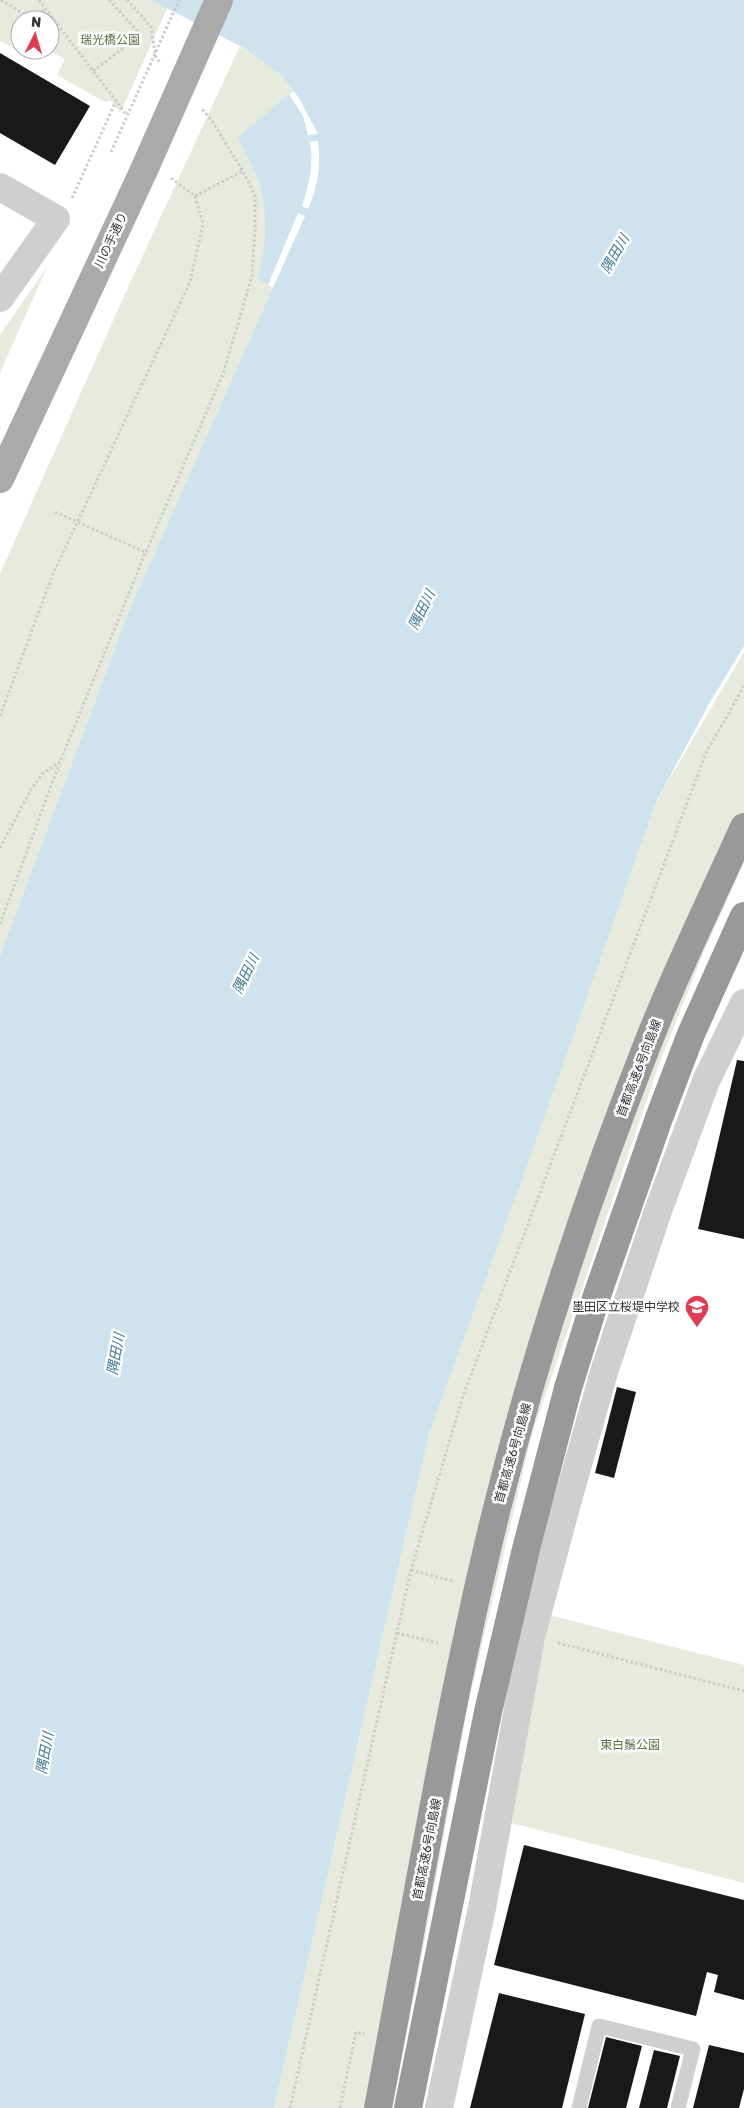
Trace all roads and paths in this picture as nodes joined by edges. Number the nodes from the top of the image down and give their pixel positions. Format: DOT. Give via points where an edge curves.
graph roads {
  1 [pos="1,0"];
  2 [pos="39,0"];
  3 [pos="111,0"];
  4 [pos="127,0"];
  5 [pos="179,0"];
  6 [pos="219,0"];
  7 [pos="45,8"];
  8 [pos="18,10"];
  9 [pos="141,16"];
  10 [pos="93,71"];
  11 [pos="116,101"];
  12 [pos="126,114"];
  13 [pos="212,121"];
  14 [pos="111,152"];
  15 [pos="243,171"];
  16 [pos="156,174"];
  17 [pos="0,187"];
  18 [pos="195,196"];
  19 [pos="56,219"];
  20 [pos="0,298"];
  21 [pos="0,479"];
  22 [pos="54,512"];
  23 [pos="77,522"];
  24 [pos="146,552"];
  25 [pos="744,686"];
  26 [pos="0,716"];
  27 [pos="60,762"];
  28 [pos="744,827"];
  29 [pos="0,848"];
  30 [pos="744,916"];
  31 [pos="0,924"];
  32 [pos="744,1003"];
  33 [pos="411,1570"];
  34 [pos="459,1583"];
  35 [pos="397,1633"];
  36 [pos="531,1637"];
  37 [pos="446,1645"];
  38 [pos="744,1691"];
  39 [pos="371,2036"];
  40 [pos="290,2108"];
  41 [pos="340,2108"];
  42 [pos="378,2108"];
  43 [pos="408,2108"];
  44 [pos="439,2108"];
  45 [pos="579,2108"];
  46 [pos="678,2108"];
  1 -- 8 [label="path"];
  2 -- 7 [label="path"];
  3 -- 10 [label="path" via="141,35"];
  4 -- 9 [label="path"];
  5 -- 12 [label="path, bridge"];
  6 -- 16 [label="main road, 川の手通り, bridge"];
  7 -- 10 [label="path"];
  10 -- 11 [label="path"];
  11 -- 12 [label="path"];
  11 -- 19 [label="path" via="63,216"];
  12 -- 14 [label="path, bridge"];
  13 -- 15 [label="path"];
  15 -- 18 [label="path"];
  15 -- 24 [label="path" via="255,196 252,276 223,374"];
  16 -- 18 [label="path" via="180,183"];
  16 -- 21 [label="main road, 川の手通り"];
  17 -- 19 [label="street"];
  18 -- 23 [label="path" via="203,224 190,282"];
  19 -- 20 [label="street"];
  22 -- 23 [label="path"];
  23 -- 24 [label="path"];
  23 -- 26 [label="path" via="52,574"];
  24 -- 27 [label="path"];
  25 -- 33 [label="path" via="706,753 463,1396"];
  27 -- 29 [label="path" via="43,773 30,791"];
  27 -- 31 [label="path"];
  28 -- 42 [label="highway, 首都高速6号向島線" via="652,1032 606,1154 546,1336 497,1507 454,1705"];
  30 -- 43 [label="highway" via="691,1034 659,1118 568,1388 488,1712"];
  32 -- 36 [label="street" via="706,1081 658,1211 604,1372"];
  33 -- 34 [label="path"];
  33 -- 35 [label="path"];
  35 -- 37 [label="path"];
  35 -- 40 [label="path"];
  36 -- 38 [label="path"];
  36 -- 44 [label="street" via="482,1908"];
  39 -- 41 [label="path" via="356,2032"];
  45 -- 46 [label="lane" via="599,2026 693,2049"];
}
